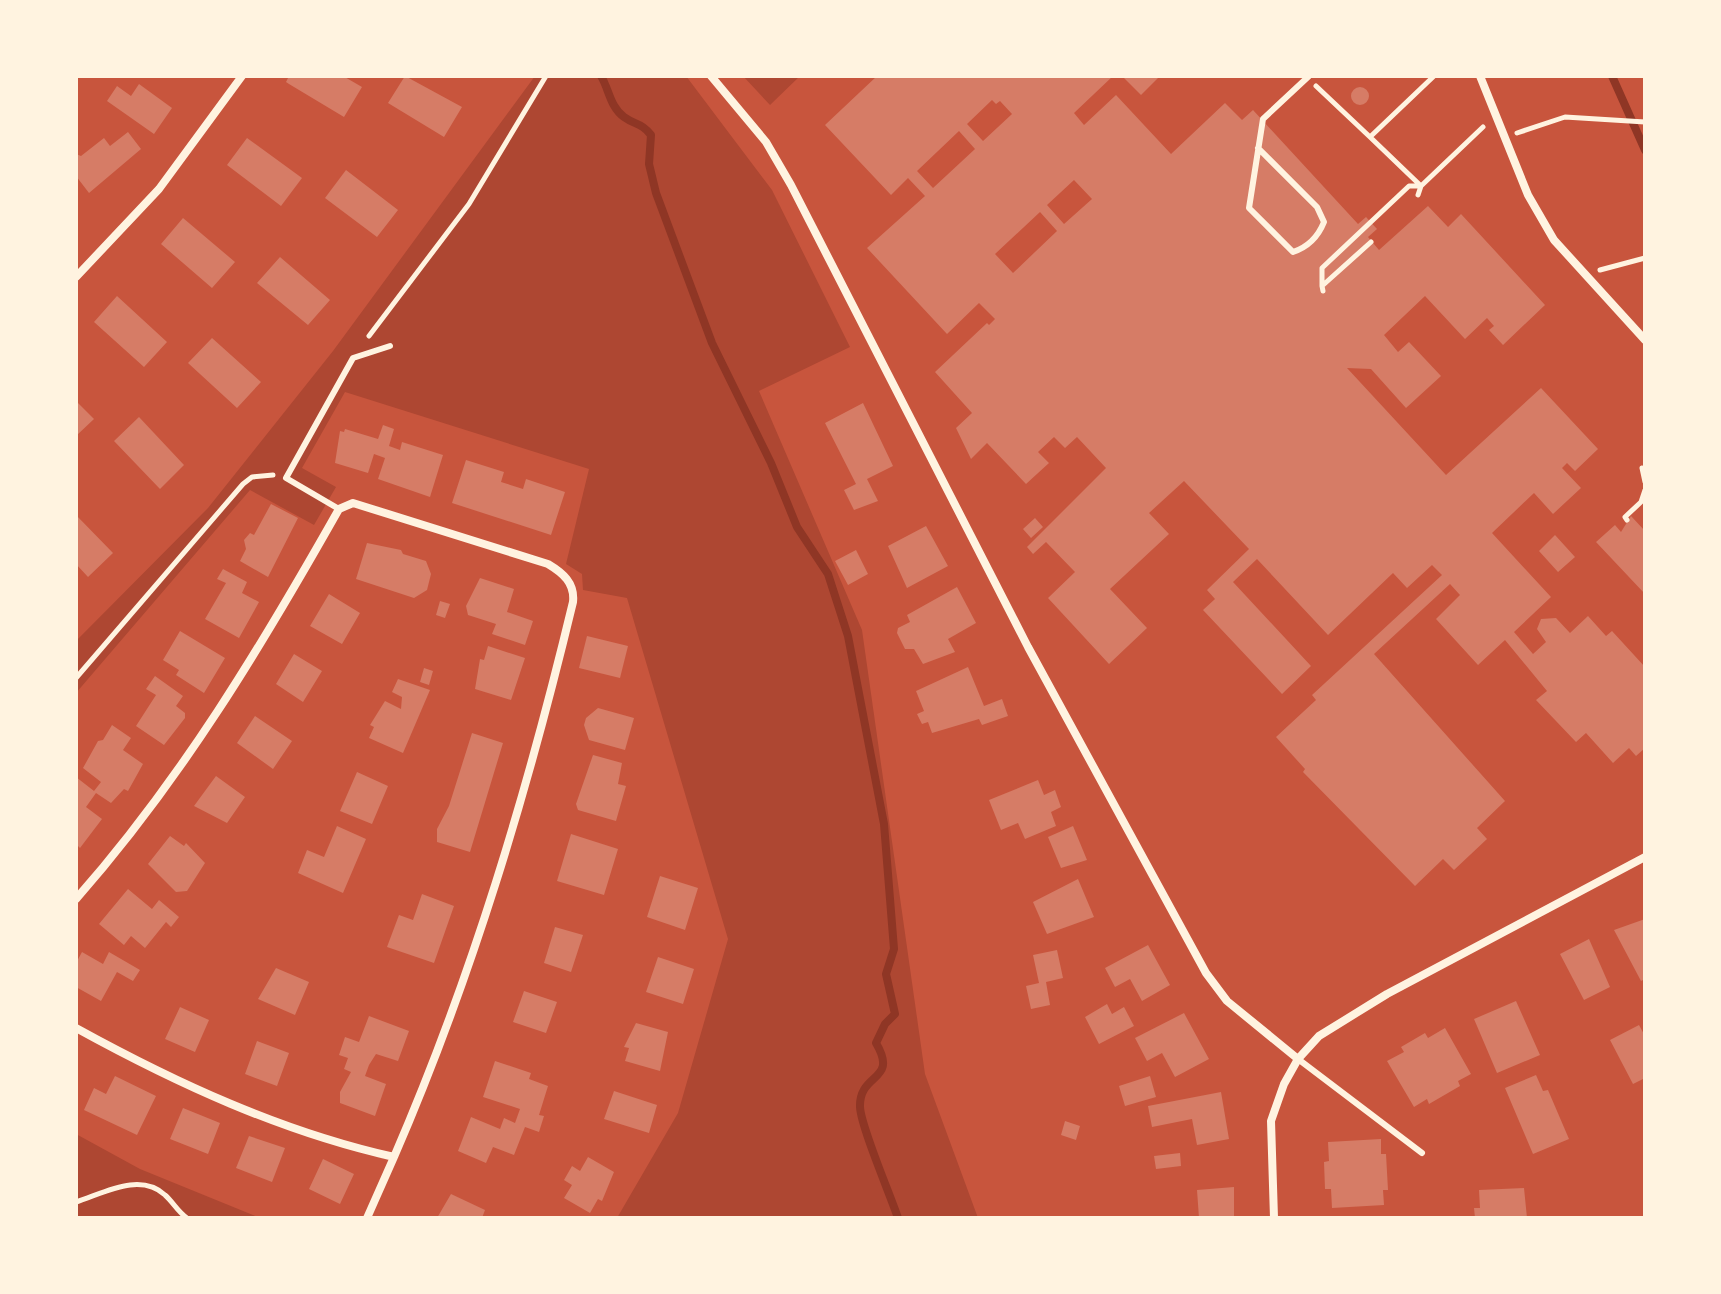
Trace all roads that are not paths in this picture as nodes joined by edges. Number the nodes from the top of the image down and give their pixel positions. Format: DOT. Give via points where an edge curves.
graph roads {
  1 [pos="242,76"];
  2 [pos="711,76"];
  3 [pos="1306,76"];
  4 [pos="1480,76"];
  5 [pos="1258,148"];
  6 [pos="76,277"];
  7 [pos="1645,340"];
  8 [pos="390,346"];
  9 [pos="339,509"];
  10 [pos="1645,857"];
  11 [pos="76,899"];
  12 [pos="76,1028"];
  13 [pos="1298,1059"];
  14 [pos="1422,1153"];
  15 [pos="394,1157"];
  16 [pos="367,1218"];
  17 [pos="1274,1218"];
  1 -- 6 [label="street" via="159,189"];
  2 -- 13 [label="street" via="766,142 791,185 1028,647 1206,973 1227,1001"];
  3 -- 5 [label="lane" via="1263,119"];
  4 -- 7 [label="street" via="1528,195 1554,240"];
  5 -- 5 [label="lane" via="1317,207 1324,222 1304,248 1293,252 1249,208"];
  8 -- 9 [label="lane" via="353,358 286,478"];
  9 -- 11 [label="street" via="211,726"];
  9 -- 15 [label="street" via="353,503 548,564 574,592 543,729 498,883 450,1024"];
  10 -- 13 [label="street" via="1349,1016 1319,1036"];
  12 -- 15 [label="street" via="207,1094 295,1128"];
  13 -- 14 [label="lane"];
  13 -- 17 [label="street" via="1271,1121"];
  15 -- 16 [label="street"];
}
